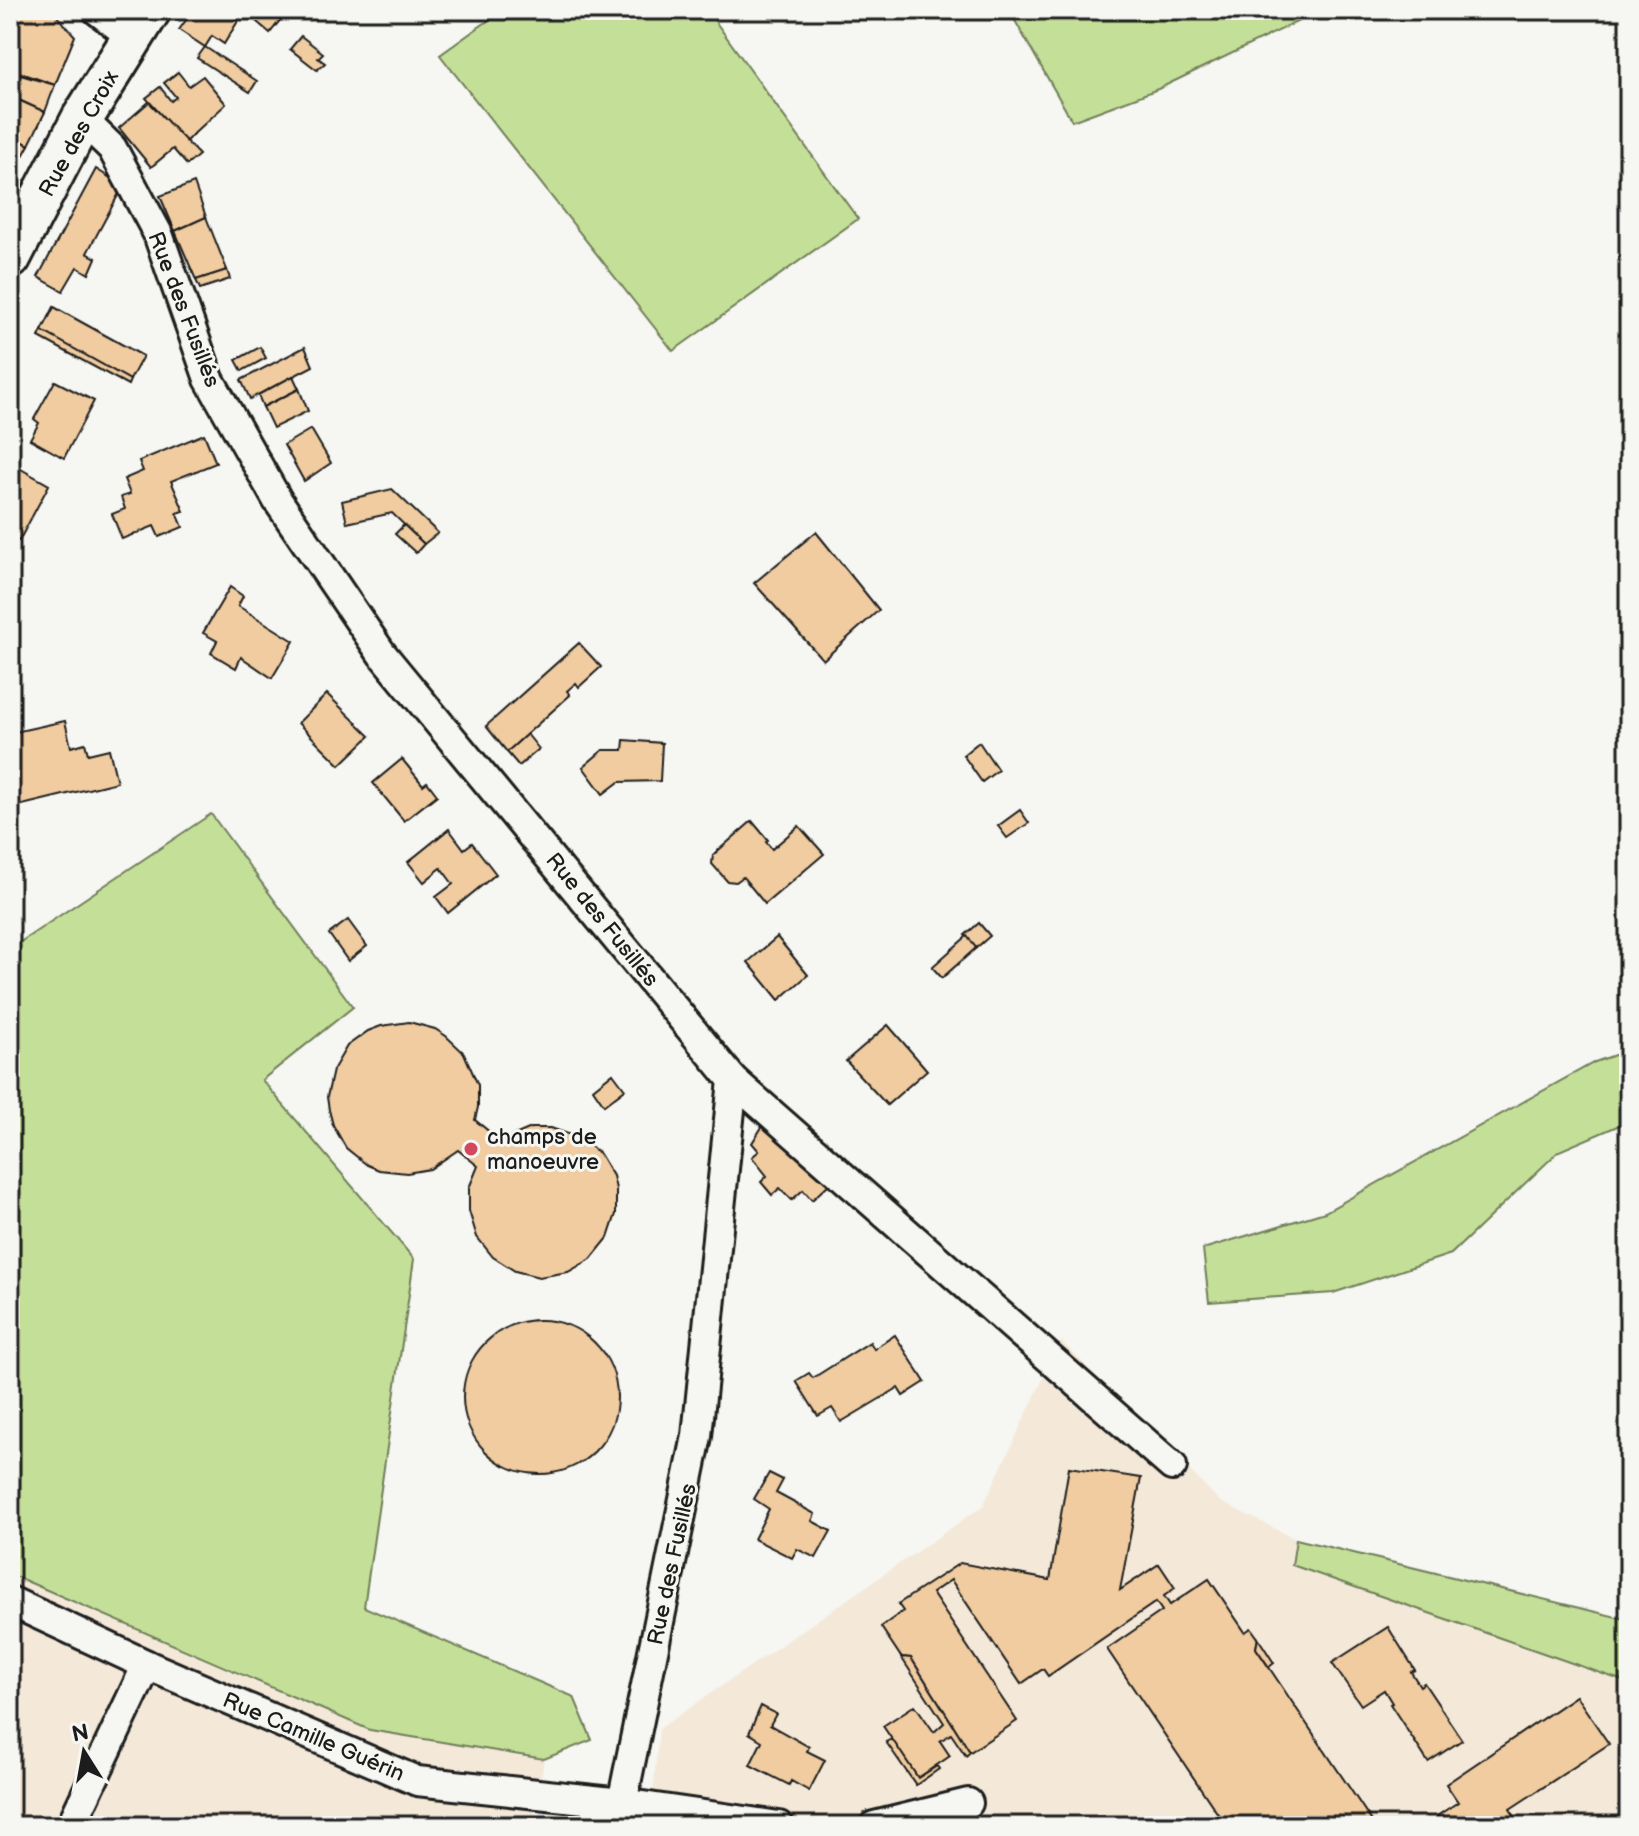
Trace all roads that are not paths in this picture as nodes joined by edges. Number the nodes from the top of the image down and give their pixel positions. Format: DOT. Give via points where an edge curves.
graph roads {
  1 [pos="97,10"];
  2 [pos="141,23"];
  3 [pos="82,119"];
  4 [pos="10,258"];
  5 [pos="733,1080"];
  6 [pos="1172,1466"];
  7 [pos="10,1601"];
  8 [pos="147,1665"];
  9 [pos="968,1803"];
  10 [pos="621,1814"];
  11 [pos="71,1826"];
  12 [pos="779,1826"];
  13 [pos="874,1826"];
  1 -- 2 [label="street"];
  2 -- 3 [label="main road, Rue des Croix"];
  3 -- 4 [label="main road, Rue des Croix"];
  3 -- 5 [label="street, Rue des Fusillés" via="112,148 158,234 209,379 278,501 382,654"];
  5 -- 6 [label="street"];
  5 -- 10 [label="street, Rue des Fusillés" via="697,1436"];
  7 -- 8 [label="street, Rue Camille Guérin"];
  8 -- 10 [label="street, Rue Camille Guérin" via="417,1781"];
  8 -- 11 [label="street"];
  9 -- 13 [label="street"];
  10 -- 12 [label="street, Rue Camille Guérin"];
}
